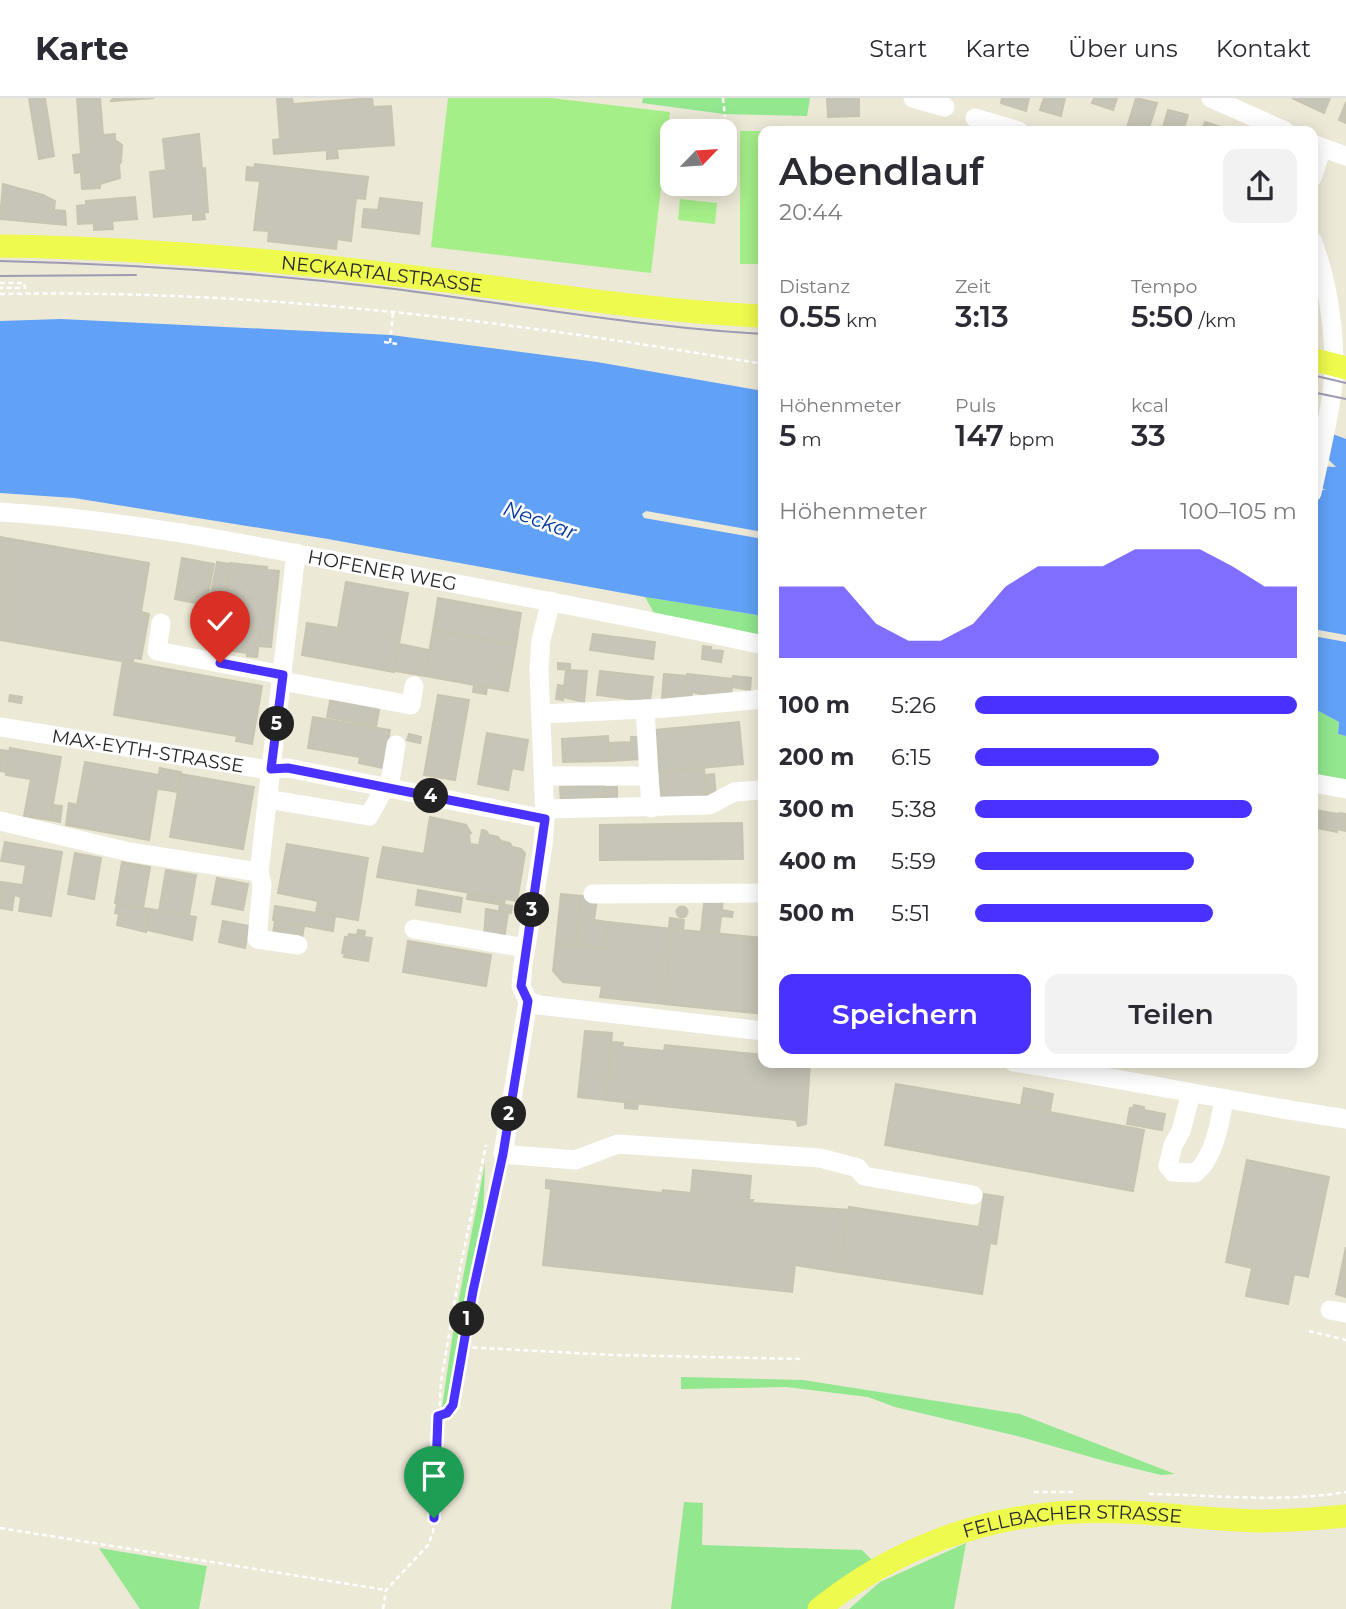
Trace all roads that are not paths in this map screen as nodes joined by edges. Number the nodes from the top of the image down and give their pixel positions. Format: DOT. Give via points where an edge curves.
graph roads {
  1 [pos="914,98"];
  2 [pos="1211,98"];
  3 [pos="945,107"];
  4 [pos="975,118"];
  5 [pos="1001,126"];
  6 [pos="1274,126"];
  7 [pos="1318,146"];
  8 [pos="1346,156"];
  9 [pos="0,246"];
  10 [pos="1318,255"];
  11 [pos="758,316"];
  12 [pos="1318,361"];
  13 [pos="1346,369"];
  14 [pos="1318,463"];
  15 [pos="0,512"];
  16 [pos="296,554"];
  17 [pos="551,601"];
  18 [pos="161,623"];
  19 [pos="758,644"];
  20 [pos="283,678"];
  21 [pos="414,686"];
  22 [pos="758,699"];
  23 [pos="645,709"];
  24 [pos="541,714"];
  25 [pos="0,727"];
  26 [pos="396,745"];
  27 [pos="271,769"];
  28 [pos="544,776"];
  29 [pos="649,776"];
  30 [pos="1318,784"];
  31 [pos="387,788"];
  32 [pos="1346,789"];
  33 [pos="758,790"];
  34 [pos="267,799"];
  35 [pos="651,808"];
  36 [pos="545,814"];
  37 [pos="0,821"];
  38 [pos="259,872"];
  39 [pos="758,893"];
  40 [pos="593,894"];
  41 [pos="414,929"];
  42 [pos="298,946"];
  43 [pos="526,948"];
  44 [pos="528,1001"];
  45 [pos="758,1030"];
  46 [pos="1047,1068"];
  47 [pos="1191,1093"];
  48 [pos="1224,1099"];
  49 [pos="1346,1119"];
  50 [pos="973,1195"];
  51 [pos="1346,1516"];
  52 [pos="819,1609"];
  1 -- 3 [label="street"];
  2 -- 6 [label="street"];
  4 -- 5 [label="street"];
  7 -- 8 [label="street"];
  9 -- 11 [label="main road, NECKARTALSTRASSE" via="270,261 638,306"];
  10 -- 14 [label="street" via="1332,343 1332,392"];
  12 -- 13 [label="main road"];
  15 -- 16 [label="street, HOFENER WEG" via="108,521"];
  16 -- 17 [label="street, HOFENER WEG"];
  16 -- 20 [label="street"];
  17 -- 19 [label="street, HOFENER WEG"];
  17 -- 24 [label="street" via="541,640"];
  18 -- 20 [label="street" via="157,651"];
  20 -- 21 [label="street" via="411,705"];
  20 -- 27 [label="street"];
  22 -- 23 [label="street"];
  23 -- 24 [label="street"];
  23 -- 29 [label="street"];
  24 -- 28 [label="street"];
  25 -- 27 [label="street, MAX-EYTH-STRASSE"];
  26 -- 31 [label="street"];
  27 -- 31 [label="street, MAX-EYTH-STRASSE" via="288,768"];
  27 -- 34 [label="street"];
  28 -- 29 [label="street"];
  28 -- 36 [label="street"];
  29 -- 35 [label="street"];
  30 -- 32 [label="street"];
  31 -- 34 [label="street" via="369,816"];
  31 -- 36 [label="street, MAX-EYTH-STRASSE"];
  33 -- 35 [label="street, MAX-EYTH-STRASSE" via="734,792 710,805"];
  34 -- 38 [label="street"];
  35 -- 36 [label="street, MAX-EYTH-STRASSE"];
  36 -- 43 [label="street"];
  37 -- 38 [label="street" via="129,852"];
  38 -- 42 [label="street" via="257,939"];
  39 -- 40 [label="street"];
  41 -- 43 [label="street"];
  43 -- 44 [label="street" via="521,986"];
  44 -- 45 [label="street"];
  44 -- 50 [label="street" via="503,1154 575,1160 618,1144 820,1158 858,1168 864,1176"];
  46 -- 47 [label="street"];
  47 -- 48 [label="street"];
  47 -- 48 [label="street" via="1168,1166 1173,1172 1195,1173 1204,1166"];
  48 -- 49 [label="street"];
  51 -- 52 [label="main road, FELLBACHER STRASSE" via="1255,1521 1074,1512 977,1525 900,1556"];
}
